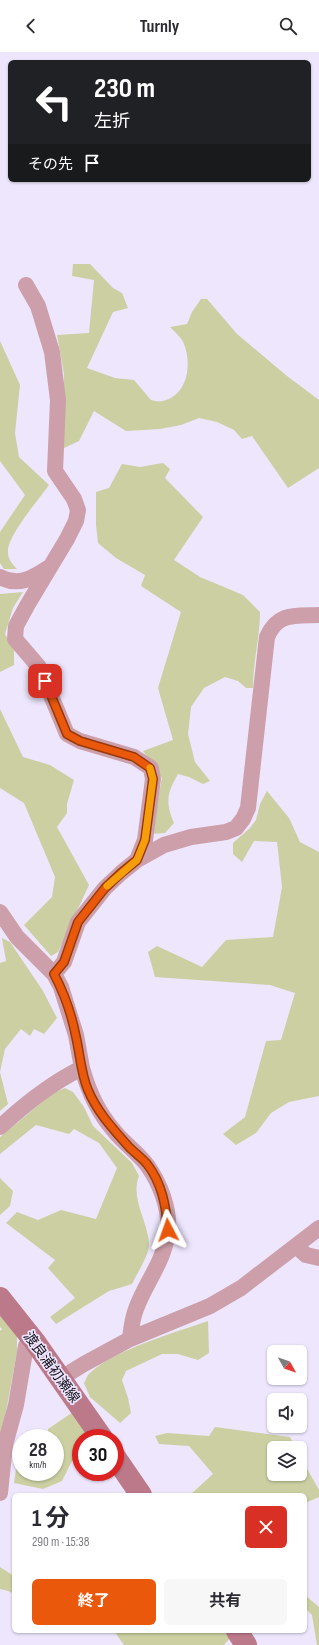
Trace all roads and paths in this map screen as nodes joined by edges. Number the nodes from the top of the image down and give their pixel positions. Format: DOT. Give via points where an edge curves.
graph roads {
  1 [pos="26,285"];
  2 [pos="52,565"];
  3 [pos="0,577"];
  4 [pos="319,615"];
  5 [pos="137,860"];
  6 [pos="0,912"];
  7 [pos="54,974"];
  8 [pos="82,1068"];
  9 [pos="0,1127"];
  10 [pos="319,1228"];
  11 [pos="296,1246"];
  12 [pos="319,1258"];
  13 [pos="0,1298"];
  14 [pos="130,1339"];
  15 [pos="35,1342"];
  16 [pos="62,1378"];
  17 [pos="96,1429"];
  18 [pos="124,1471"];
  19 [pos="0,1493"];
  20 [pos="140,1493"];
  21 [pos="237,1633"];
  22 [pos="246,1645"];
  1 -- 2 [label="street" via="38,306 52,352 58,400 54,471 74,499 78,510 76,521"];
  2 -- 3 [label="street" via="34,578 23,582"];
  2 -- 5 [label="street" via="16,626 15,639 39,667 67,734 80,741 134,757 150,768 153,779 145,840"];
  4 -- 5 [label="street" via="281,619 272,626 267,637 248,808 243,819 236,828 226,832 191,837 164,845"];
  5 -- 7 [label="street" via="105,888 78,922 64,962"];
  6 -- 7 [label="street" via="17,937"];
  7 -- 8 [label="street" via="61,987 76,1035"];
  8 -- 9 [label="street" via="61,1078"];
  8 -- 14 [label="street" via="88,1090 98,1108 115,1132 147,1164 157,1182 166,1208 168,1230 164,1251 136,1310"];
  10 -- 11 [label="street"];
  11 -- 12 [label="street" via="306,1255"];
  11 -- 14 [label="street" via="241,1288 210,1306"];
  13 -- 15 [label="main road, 渡良浦初瀬線"];
  14 -- 16 [label="street"];
  15 -- 16 [label="main road, 渡良浦初瀬線"];
  15 -- 19 [label="street" via="26,1346 16,1405 5,1445"];
  16 -- 17 [label="main road, 渡良浦初瀬線"];
  18 -- 20 [label="main road"];
  21 -- 22 [label="main road"];
}
